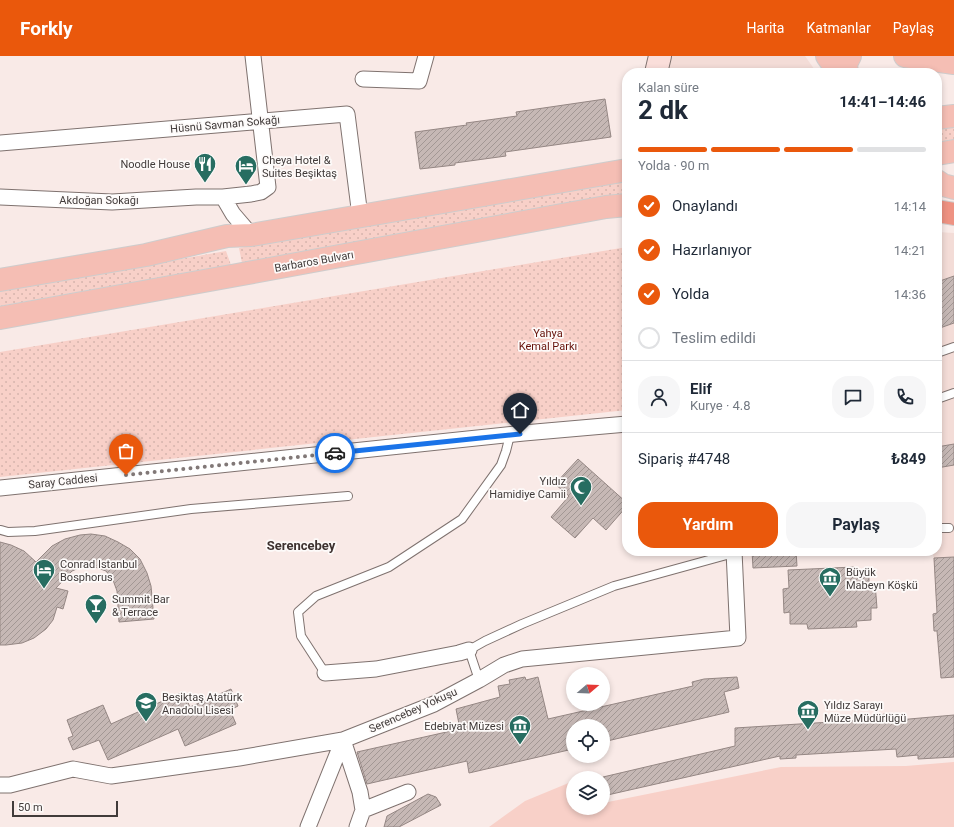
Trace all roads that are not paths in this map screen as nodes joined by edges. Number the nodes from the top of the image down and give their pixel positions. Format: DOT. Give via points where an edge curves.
graph roads {
  1 [pos="253,56"];
  2 [pos="426,56"];
  3 [pos="660,56"];
  4 [pos="827,56"];
  5 [pos="850,56"];
  6 [pos="905,56"];
  7 [pos="910,56"];
  8 [pos="954,62"];
  9 [pos="657,68"];
  10 [pos="835,68"];
  11 [pos="846,68"];
  12 [pos="363,79"];
  13 [pos="954,116"];
  14 [pos="942,117"];
  15 [pos="261,121"];
  16 [pos="0,143"];
  17 [pos="954,151"];
  18 [pos="942,153"];
  19 [pos="622,171"];
  20 [pos="942,184"];
  21 [pos="954,188"];
  22 [pos="223,196"];
  23 [pos="0,197"];
  24 [pos="622,205"];
  25 [pos="606,207"];
  26 [pos="942,212"];
  27 [pos="954,214"];
  28 [pos="622,215"];
  29 [pos="360,216"];
  30 [pos="251,235"];
  31 [pos="0,280"];
  32 [pos="0,318"];
  33 [pos="954,347"];
  34 [pos="942,351"];
  35 [pos="954,393"];
  36 [pos="942,397"];
  37 [pos="622,424"];
  38 [pos="510,435"];
  39 [pos="0,488"];
  40 [pos="348,496"];
  41 [pos="0,528"];
  42 [pos="942,528"];
  43 [pos="949,528"];
  44 [pos="720,556"];
  45 [pos="734,556"];
  46 [pos="469,650"];
  47 [pos="325,673"];
  48 [pos="479,680"];
  49 [pos="344,740"];
  50 [pos="0,785"];
  51 [pos="408,792"];
  52 [pos="363,810"];
  53 [pos="308,827"];
  54 [pos="357,827"];
  1 -- 15 [label="street"];
  2 -- 12 [label="street" via="419,81"];
  3 -- 9 [label="street"];
  4 -- 10 [label="main road"];
  5 -- 11 [label="main road"];
  6 -- 7 [label="main road"];
  7 -- 8 [label="main road"];
  13 -- 14 [label="main road"];
  15 -- 16 [label="street, Hüsnü Savman Sokağı"];
  15 -- 22 [label="street, Akdoğan Sokağı" via="268,187 261,192"];
  15 -- 29 [label="street, Hüsnü Savman Sokağı" via="347,114"];
  17 -- 18 [label="main road"];
  19 -- 29 [label="main road"];
  20 -- 21 [label="main road"];
  22 -- 23 [label="street, Akdoğan Sokağı" via="112,202"];
  22 -- 30 [label="street" via="233,214"];
  24 -- 25 [label="main road, Barbaros Bulvarı"];
  25 -- 28 [label="main road"];
  25 -- 32 [label="main road, Barbaros Bulvarı"];
  26 -- 27 [label="highway"];
  29 -- 30 [label="main road"];
  30 -- 31 [label="main road" via="228,236 146,255"];
  33 -- 34 [label="lane"];
  35 -- 36 [label="lane"];
  37 -- 38 [label="street, Saray Caddesi"];
  38 -- 39 [label="street, Saray Caddesi"];
  38 -- 47 [label="lane" via="501,465 462,519 389,567 316,596 298,612 301,636"];
  40 -- 41 [label="lane" via="192,509 35,531 8,532"];
  42 -- 43 [label="lane"];
  44 -- 46 [label="lane" via="614,586 522,624"];
  45 -- 48 [label="street, Serencebey Yokuşu" via="738,638 522,659 504,665"];
  46 -- 47 [label="street" via="376,669"];
  46 -- 48 [label="lane"];
  48 -- 49 [label="street, Serencebey Yokuşu" via="434,704"];
  49 -- 50 [label="street, Serencebey Yokuşu" via="111,776 73,769"];
  49 -- 52 [label="street"];
  49 -- 53 [label="street"];
  51 -- 52 [label="street"];
  52 -- 54 [label="street"];
}
